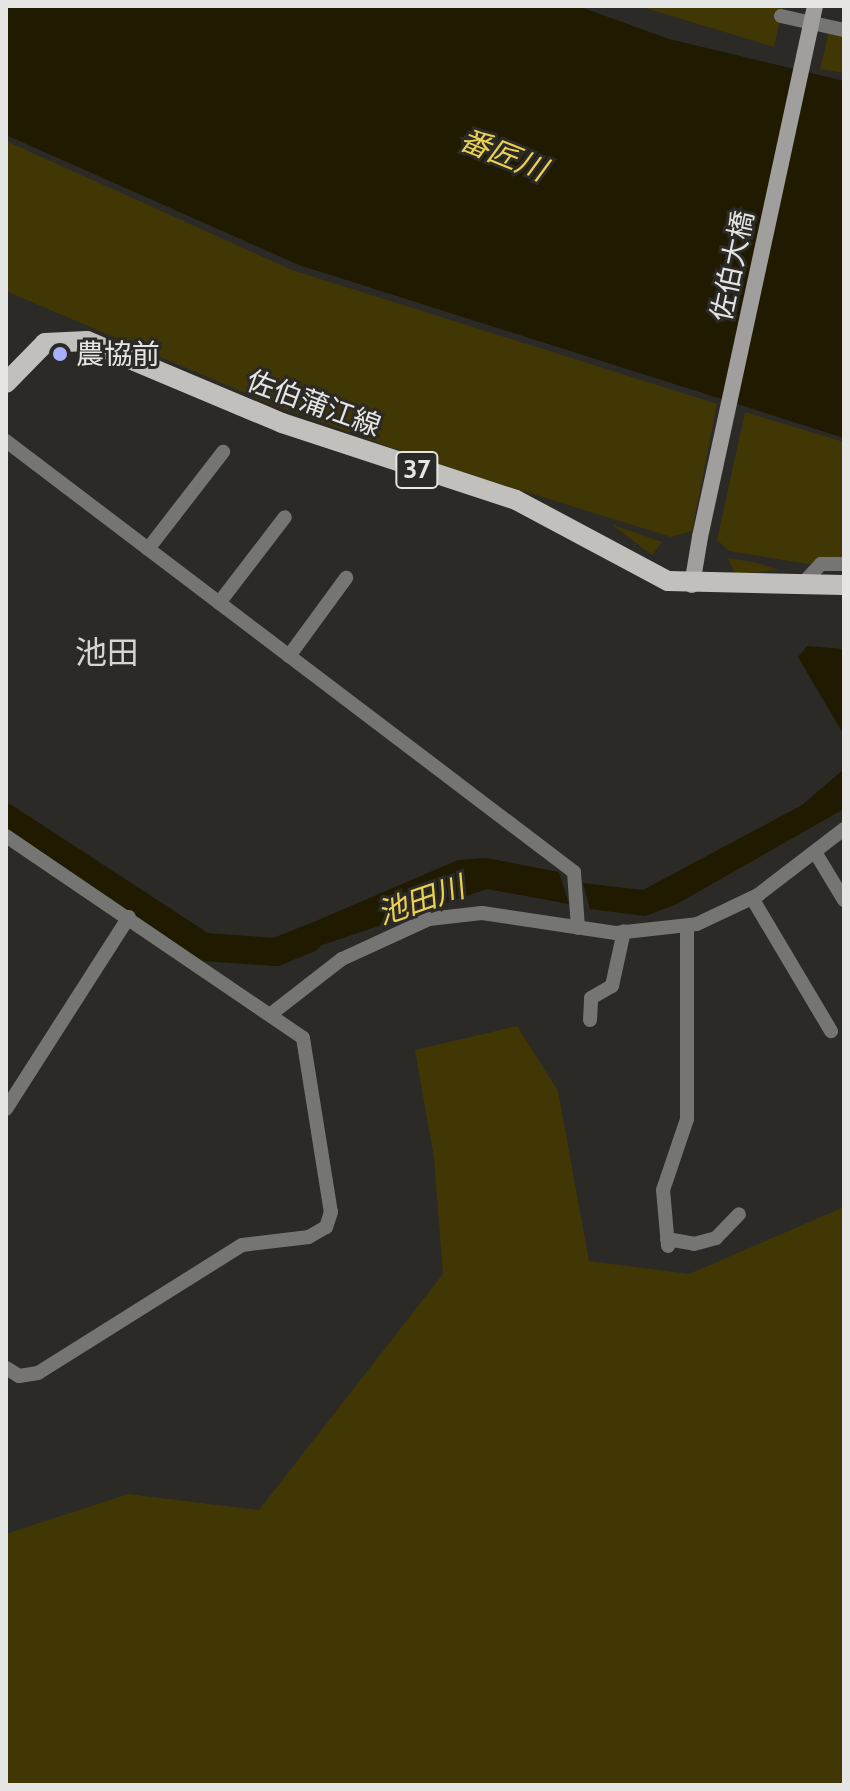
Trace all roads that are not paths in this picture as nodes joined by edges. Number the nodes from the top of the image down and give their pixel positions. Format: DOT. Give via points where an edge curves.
graph roads {
  1 [pos="815,6"];
  2 [pos="781,16"];
  3 [pos="844,30"];
  4 [pos="6,383"];
  5 [pos="6,441"];
  6 [pos="223,452"];
  7 [pos="285,517"];
  8 [pos="148,549"];
  9 [pos="844,564"];
  10 [pos="346,578"];
  11 [pos="806,580"];
  12 [pos="692,585"];
  13 [pos="844,585"];
  14 [pos="219,603"];
  15 [pos="289,656"];
  16 [pos="6,836"];
  17 [pos="841,836"];
  18 [pos="815,852"];
  19 [pos="752,898"];
  20 [pos="844,900"];
  21 [pos="129,917"];
  22 [pos="687,926"];
  23 [pos="578,927"];
  24 [pos="624,931"];
  25 [pos="271,1014"];
  26 [pos="590,1020"];
  27 [pos="831,1031"];
  28 [pos="6,1109"];
  29 [pos="739,1214"];
  30 [pos="6,1368"];
  1 -- 12 [label="street, 佐伯大橋, bridge"];
  2 -- 3 [label="street"];
  4 -- 12 [label="main road, 佐伯蒲江線 / 37" via="45,343 98,344 282,423 516,500 630,566"];
  5 -- 8 [label="street"];
  6 -- 8 [label="street"];
  7 -- 14 [label="street"];
  8 -- 14 [label="street"];
  9 -- 11 [label="street" via="821,564"];
  10 -- 15 [label="street"];
  11 -- 12 [label="main road, 佐伯蒲江線 / 37"];
  11 -- 13 [label="main road, 佐伯蒲江線 / 37"];
  14 -- 15 [label="street"];
  15 -- 23 [label="street" via="574,872"];
  16 -- 21 [label="street"];
  17 -- 18 [label="street"];
  18 -- 19 [label="street"];
  18 -- 20 [label="street"];
  19 -- 22 [label="street"];
  19 -- 27 [label="street"];
  21 -- 25 [label="street"];
  21 -- 28 [label="street"];
  22 -- 24 [label="street"];
  22 -- 29 [label="street" via="687,1119 663,1190 668,1242 694,1244 716,1238"];
  23 -- 24 [label="street"];
  23 -- 25 [label="street" via="482,913 429,919 342,959"];
  24 -- 26 [label="street" via="612,986 591,998"];
  25 -- 30 [label="street" via="311,1051 331,1212 326,1227 309,1237 242,1245 38,1373 19,1376"];
}
